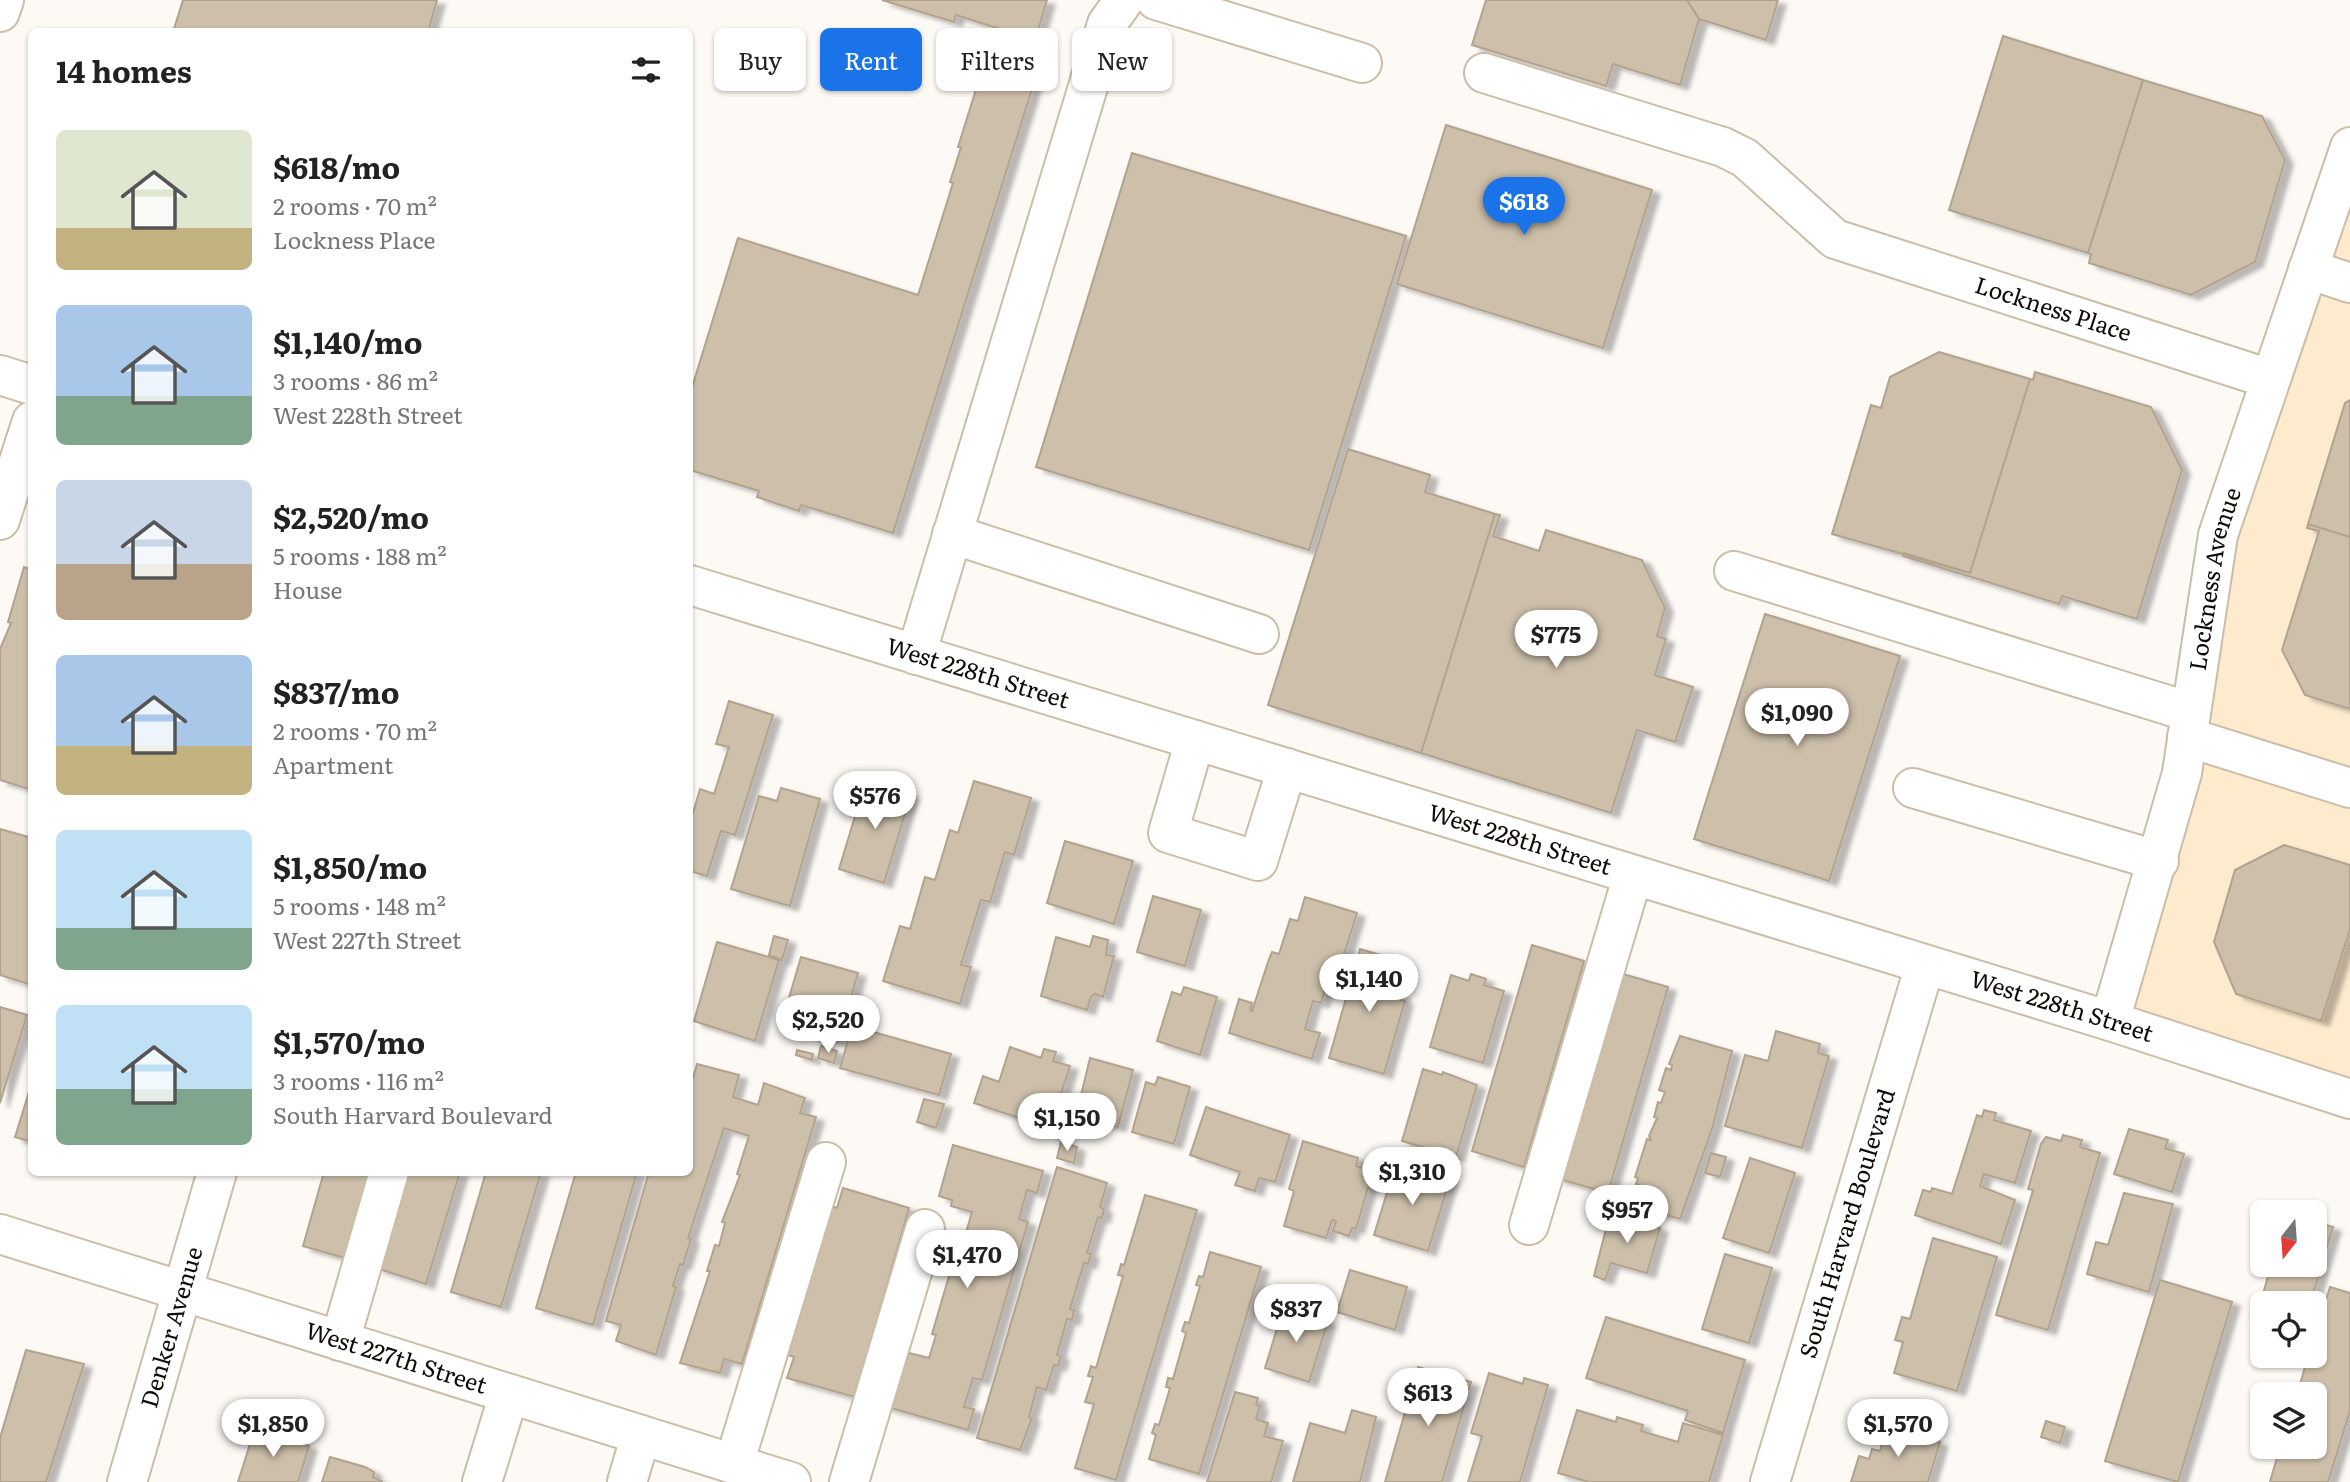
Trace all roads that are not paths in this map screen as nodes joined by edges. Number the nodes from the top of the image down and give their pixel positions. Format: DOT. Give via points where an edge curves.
graph roads {
  1 [pos="4,0"];
  2 [pos="1124,0"];
  3 [pos="1156,0"];
  4 [pos="0,12"];
  5 [pos="1362,63"];
  6 [pos="1484,73"];
  7 [pos="2350,147"];
  8 [pos="2308,270"];
  9 [pos="2350,283"];
  10 [pos="0,375"];
  11 [pos="2270,379"];
  12 [pos="28,384"];
  13 [pos="28,433"];
  14 [pos="0,520"];
  15 [pos="953,534"];
  16 [pos="1734,571"];
  17 [pos="693,586"];
  18 [pos="1259,634"];
  19 [pos="916,655"];
  20 [pos="2188,724"];
  21 [pos="1195,740"];
  22 [pos="1287,768"];
  23 [pos="1913,788"];
  24 [pos="2350,788"];
  25 [pos="2159,861"];
  26 [pos="1633,875"];
  27 [pos="1925,965"];
  28 [pos="2110,1021"];
  29 [pos="2350,1098"];
  30 [pos="826,1162"];
  31 [pos="216,1176"];
  32 [pos="388,1176"];
  33 [pos="1529,1225"];
  34 [pos="925,1229"];
  35 [pos="0,1234"];
  36 [pos="183,1290"];
  37 [pos="340,1341"];
  38 [pos="509,1394"];
  39 [pos="641,1435"];
  40 [pos="734,1464"];
  41 [pos="127,1482"];
  42 [pos="482,1482"];
  43 [pos="627,1482"];
  44 [pos="791,1482"];
  45 [pos="849,1482"];
  46 [pos="1770,1482"];
  1 -- 4 [label="street"];
  2 -- 15 [label="street" via="1107,24"];
  3 -- 5 [label="street"];
  6 -- 11 [label="street, Lockness Place" via="1723,147 1745,158 1835,239"];
  7 -- 8 [label="street, Lockness Avenue"];
  8 -- 9 [label="street"];
  8 -- 11 [label="street, Lockness Avenue"];
  10 -- 12 [label="street"];
  11 -- 20 [label="street, Lockness Avenue" via="2218,535"];
  13 -- 14 [label="street"];
  15 -- 18 [label="street"];
  15 -- 19 [label="street"];
  16 -- 20 [label="street"];
  17 -- 19 [label="street, West 228th Street"];
  19 -- 21 [label="street, West 228th Street"];
  20 -- 24 [label="street"];
  20 -- 25 [label="street, Lockness Avenue" via="2182,773"];
  21 -- 22 [label="street, West 228th Street"];
  21 -- 22 [label="street" via="1168,833 1258,861"];
  22 -- 26 [label="street, West 228th Street"];
  23 -- 25 [label="street"];
  25 -- 28 [label="street, Lockness Avenue"];
  26 -- 27 [label="street, West 228th Street"];
  26 -- 33 [label="street"];
  27 -- 28 [label="street, West 228th Street"];
  27 -- 46 [label="street, South Harvard Boulevard"];
  28 -- 29 [label="street, West 228th Street"];
  30 -- 40 [label="street"];
  31 -- 36 [label="street, Denker Avenue"];
  32 -- 37 [label="street"];
  34 -- 45 [label="street"];
  35 -- 36 [label="street, West 227th Street"];
  36 -- 37 [label="street, West 227th Street"];
  36 -- 41 [label="street, Denker Avenue"];
  37 -- 38 [label="street, West 227th Street"];
  38 -- 39 [label="street, West 227th Street"];
  38 -- 42 [label="street"];
  39 -- 40 [label="street, West 227th Street"];
  39 -- 43 [label="street"];
  40 -- 44 [label="street, West 227th Street"];
}
